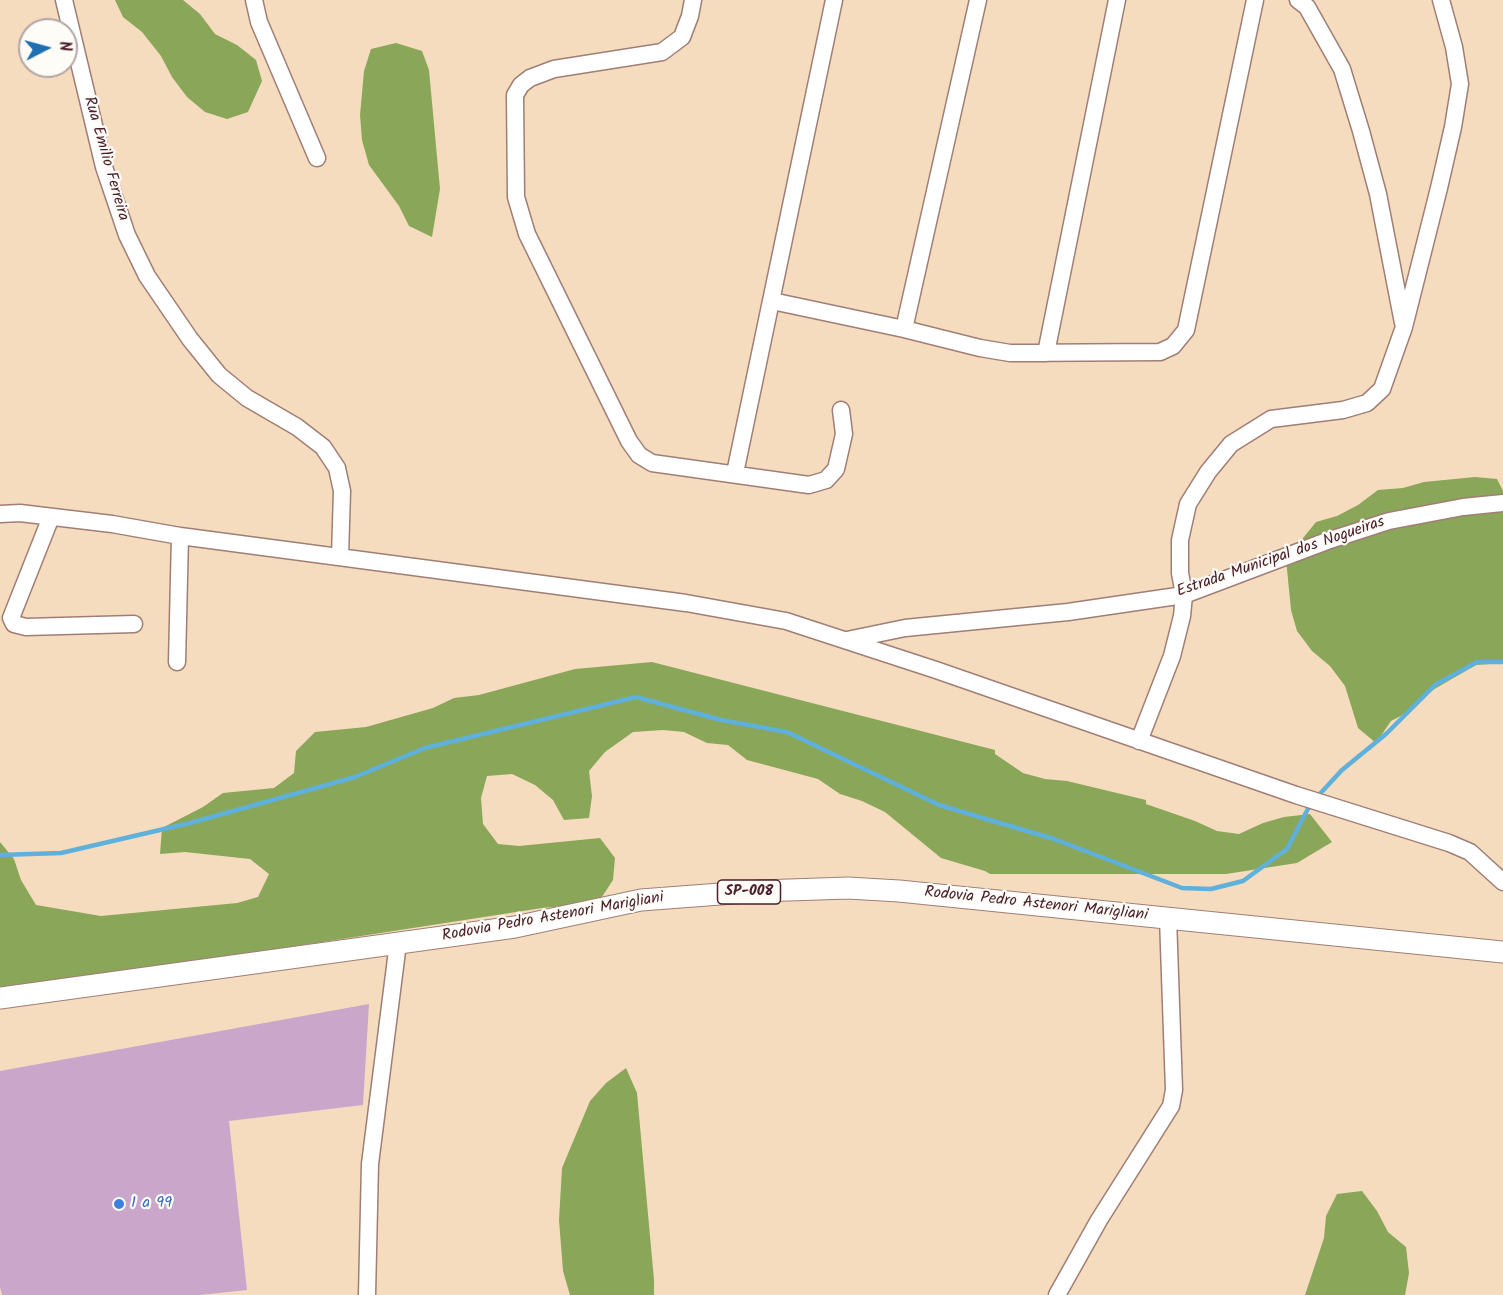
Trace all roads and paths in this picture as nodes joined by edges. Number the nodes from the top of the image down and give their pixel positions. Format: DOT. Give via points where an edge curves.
graph roads {
  1 [pos="64,0"];
  2 [pos="254,0"];
  3 [pos="693,0"];
  4 [pos="834,0"];
  5 [pos="978,0"];
  6 [pos="1117,0"];
  7 [pos="1256,0"];
  8 [pos="1298,0"];
  9 [pos="1441,0"];
  10 [pos="317,158"];
  11 [pos="772,300"];
  12 [pos="1404,327"];
  13 [pos="904,329"];
  14 [pos="1046,353"];
  15 [pos="841,410"];
  16 [pos="735,473"];
  17 [pos="1503,503"];
  18 [pos="0,514"];
  19 [pos="51,517"];
  20 [pos="180,536"];
  21 [pos="340,556"];
  22 [pos="1184,595"];
  23 [pos="134,624"];
  24 [pos="845,640"];
  25 [pos="177,662"];
  26 [pos="1139,741"];
  27 [pos="1503,882"];
  28 [pos="1168,918"];
  29 [pos="398,943"];
  30 [pos="1503,952"];
  31 [pos="0,998"];
  32 [pos="367,1295"];
  33 [pos="1057,1295"];
  1 -- 21 [label="street, Rua Emilio Ferreira" via="104,167 132,245 153,285 219,375 323,447 337,468 342,491"];
  2 -- 10 [label="street"];
  3 -- 16 [label="street" via="682,37 662,52 554,69 521,85 515,96 516,197 542,268 639,455 652,463"];
  4 -- 11 [label="street"];
  5 -- 13 [label="street"];
  6 -- 14 [label="street"];
  7 -- 14 [label="street" via="1186,330 1173,346 1160,352"];
  8 -- 12 [label="street" via="1307,7 1342,69 1378,194"];
  9 -- 12 [label="street" via="1460,84"];
  11 -- 13 [label="street"];
  11 -- 16 [label="street"];
  12 -- 22 [label="street" via="1382,388 1367,403 1271,419 1231,444 1208,472 1188,504 1180,540"];
  13 -- 14 [label="street" via="980,348"];
  15 -- 16 [label="street" via="844,434 836,469 826,480 809,485"];
  17 -- 22 [label="street, Estrada Municipal dos Nogueiras" via="1389,520"];
  18 -- 19 [label="street"];
  19 -- 20 [label="street"];
  19 -- 23 [label="street" via="11,618 14,624"];
  20 -- 21 [label="street"];
  20 -- 25 [label="street"];
  21 -- 24 [label="street" via="686,603 786,621"];
  22 -- 24 [label="street, Estrada Municipal dos Nogueiras" via="1068,612 905,628"];
  22 -- 26 [label="street" via="1172,656"];
  24 -- 26 [label="street"];
  26 -- 27 [label="street" via="1449,843 1470,852"];
  28 -- 29 [label="main road, Rodovia Pedro Astenori Marigliani / SP-008" via="899,891 760,891 641,900 515,927"];
  28 -- 30 [label="main road, Rodovia Pedro Astenori Marigliani / SP-008"];
  28 -- 33 [label="street" via="1174,1090 1171,1106"];
  29 -- 31 [label="main road, Rodovia Pedro Astenori Marigliani / SP-008"];
  29 -- 32 [label="street" via="370,1164"];
}
